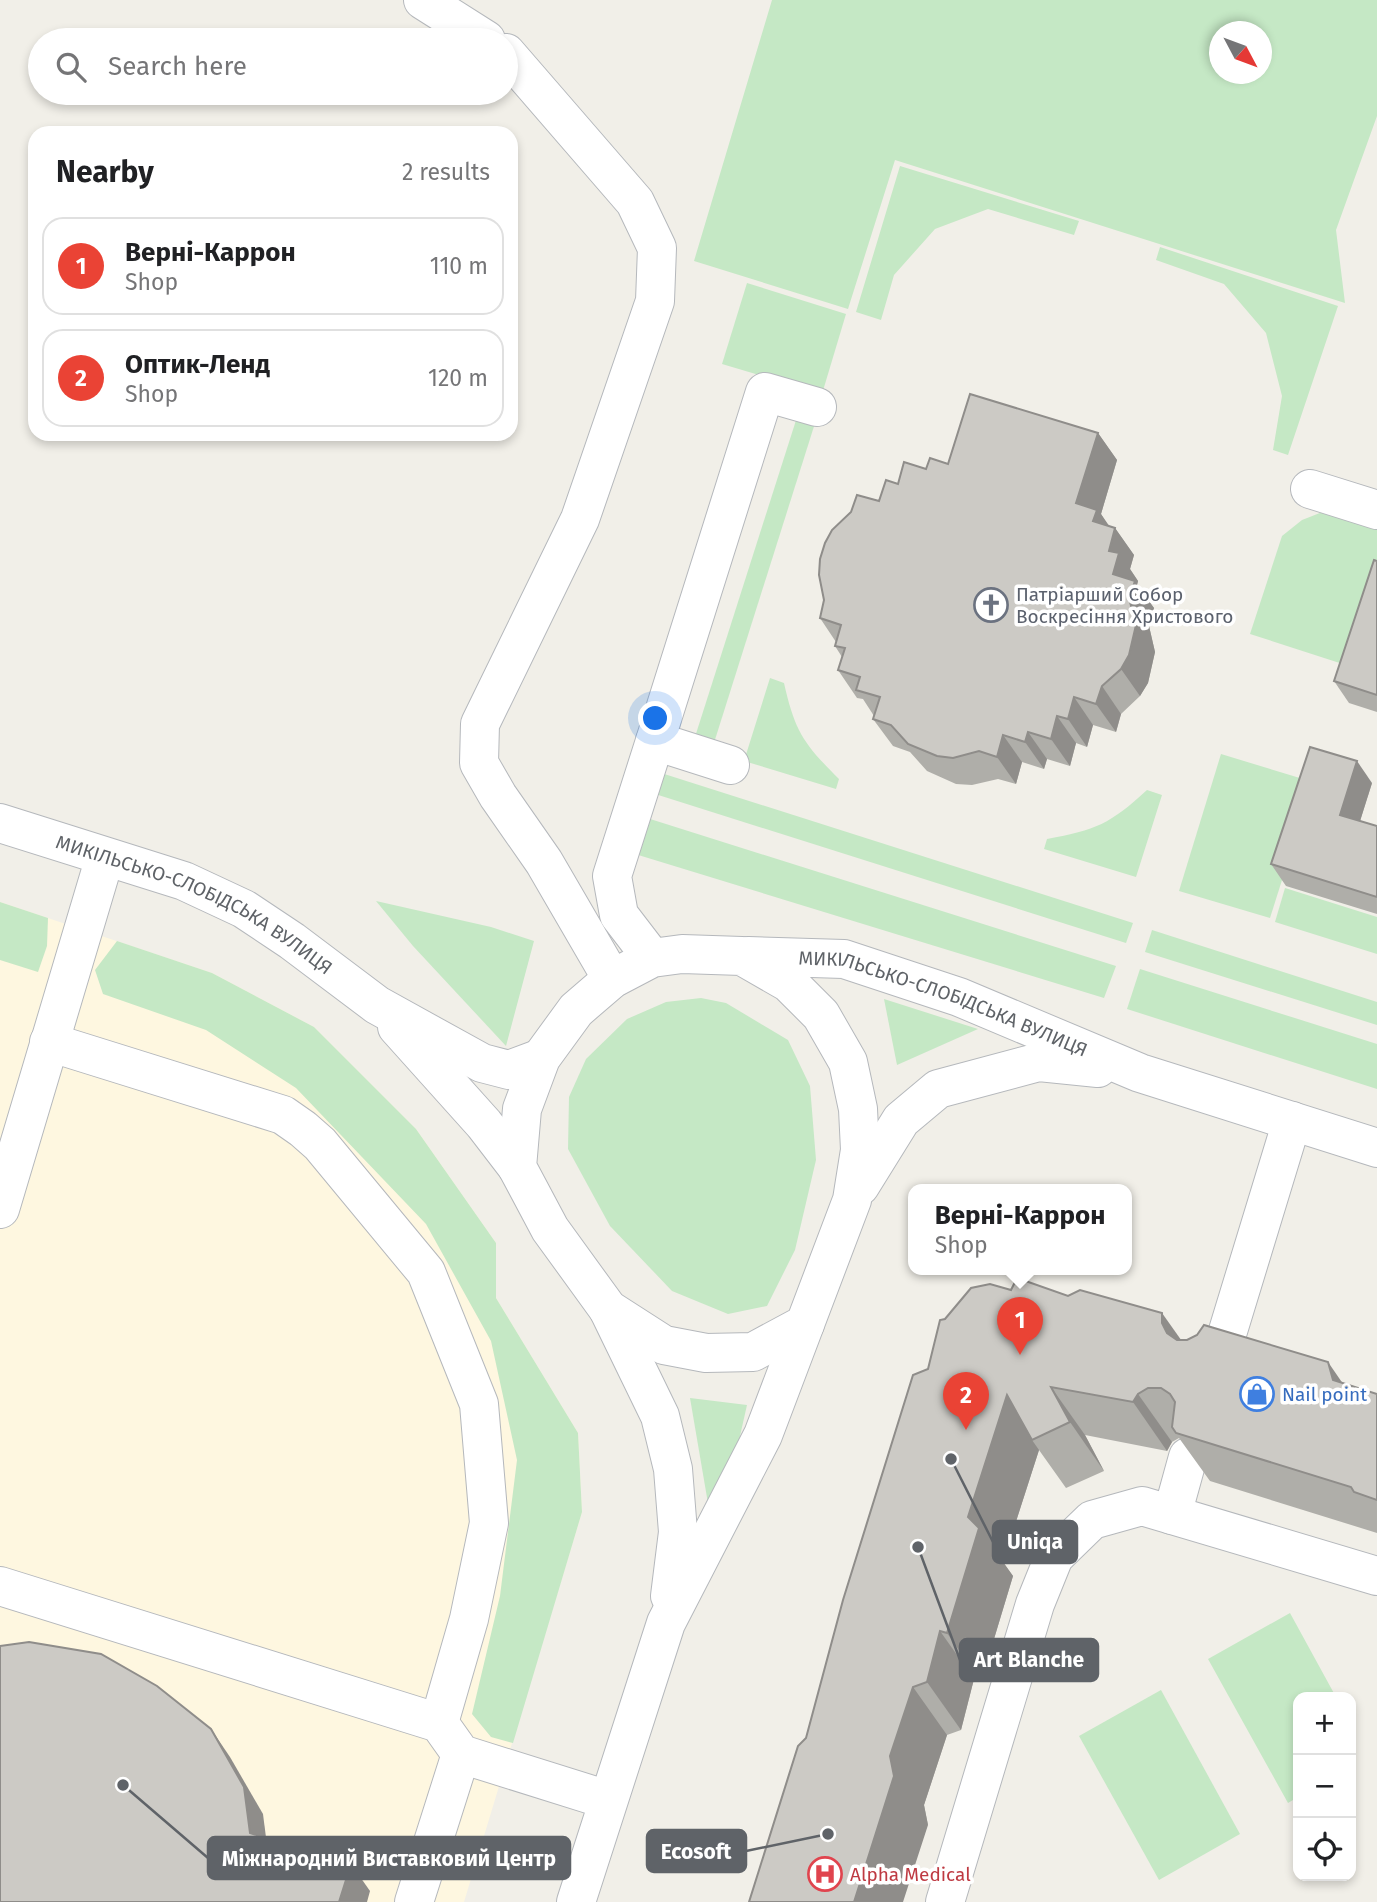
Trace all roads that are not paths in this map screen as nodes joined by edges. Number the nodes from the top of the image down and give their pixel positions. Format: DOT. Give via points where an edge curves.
graph roads {
  1 [pos="423,0"];
  2 [pos="467,28"];
  3 [pos="518,67"];
  4 [pos="817,407"];
  5 [pos="1310,489"];
  6 [pos="1377,510"];
  7 [pos="655,741"];
  8 [pos="730,765"];
  9 [pos="0,823"];
  10 [pos="105,857"];
  11 [pos="742,956"];
  12 [pos="652,958"];
  13 [pos="612,979"];
  14 [pos="377,1004"];
  15 [pos="49,1042"];
  16 [pos="541,1058"];
  17 [pos="1140,1073"];
  18 [pos="1292,1121"];
  19 [pos="1377,1148"];
  20 [pos="517,1167"];
  21 [pos="852,1200"];
  22 [pos="0,1209"];
  23 [pos="608,1309"];
  24 [pos="805,1324"];
  25 [pos="1217,1367"];
  26 [pos="1188,1457"];
  27 [pos="1172,1515"];
  28 [pos="1377,1576"];
  29 [pos="0,1586"];
  30 [pos="666,1623"];
  31 [pos="439,1723"];
  32 [pos="461,1754"];
  33 [pos="608,1800"];
  34 [pos="414,1902"];
  35 [pos="576,1902"];
  36 [pos="945,1902"];
  1 -- 2 [label="street"];
  3 -- 13 [label="street" via="635,202 656,248 655,301 580,519 480,724 479,763"];
  4 -- 7 [label="street" via="765,392"];
  5 -- 6 [label="street"];
  7 -- 8 [label="street"];
  7 -- 12 [label="street" via="612,876 620,915"];
  9 -- 10 [label="street, МИКІЛЬСЬКО-СЛОБІДСЬКА ВУЛИЦЯ"];
  10 -- 14 [label="street, МИКІЛЬСЬКО-СЛОБІДСЬКА ВУЛИЦЯ" via="184,881 244,908"];
  10 -- 15 [label="street"];
  11 -- 12 [label="street, МИКІЛЬСЬКО-СЛОБІДСЬКА ВУЛИЦЯ"];
  11 -- 17 [label="street, МИКІЛЬСЬКО-СЛОБІДСЬКА ВУЛИЦЯ" via="844,958 959,997"];
  11 -- 21 [label="street" via="789,983 821,1015 848,1062 858,1109 860,1150"];
  12 -- 13 [label="street"];
  13 -- 16 [label="street" via="576,1010"];
  14 -- 16 [label="street, МИКІЛЬСЬКО-СЛОБІДСЬКА ВУЛИЦЯ" via="482,1063 509,1070"];
  14 -- 20 [label="street, МИКІЛЬСЬКО-СЛОБІДСЬКА ВУЛИЦЯ"];
  15 -- 22 [label="street"];
  15 -- 31 [label="street" via="283,1115 320,1144 426,1272 479,1404 489,1523 469,1619"];
  16 -- 20 [label="street" via="522,1109"];
  17 -- 18 [label="street, МИКІЛЬСЬКО-СЛОБІДСЬКА ВУЛИЦЯ"];
  17 -- 21 [label="street, МИКІЛЬСЬКО-СЛОБІДСЬКА ВУЛИЦЯ" via="1039,1062 938,1090 901,1120"];
  18 -- 19 [label="street, МИКІЛЬСЬКО-СЛОБІДСЬКА ВУЛИЦЯ"];
  18 -- 25 [label="street"];
  20 -- 23 [label="street, МИКІЛЬСЬКО-СЛОБІДСЬКА ВУЛИЦЯ" via="550,1229"];
  21 -- 24 [label="street"];
  23 -- 24 [label="street" via="664,1345 706,1353 753,1352"];
  23 -- 30 [label="street" via="660,1416 673,1469 678,1532"];
  24 -- 30 [label="street" via="763,1435"];
  26 -- 27 [label="street"];
  27 -- 28 [label="street"];
  27 -- 36 [label="street" via="1142,1506 1092,1520 1054,1557 1035,1604"];
  29 -- 31 [label="street"];
  30 -- 33 [label="street"];
  31 -- 32 [label="street"];
  32 -- 33 [label="street"];
  32 -- 34 [label="street"];
  33 -- 35 [label="street"];
}
